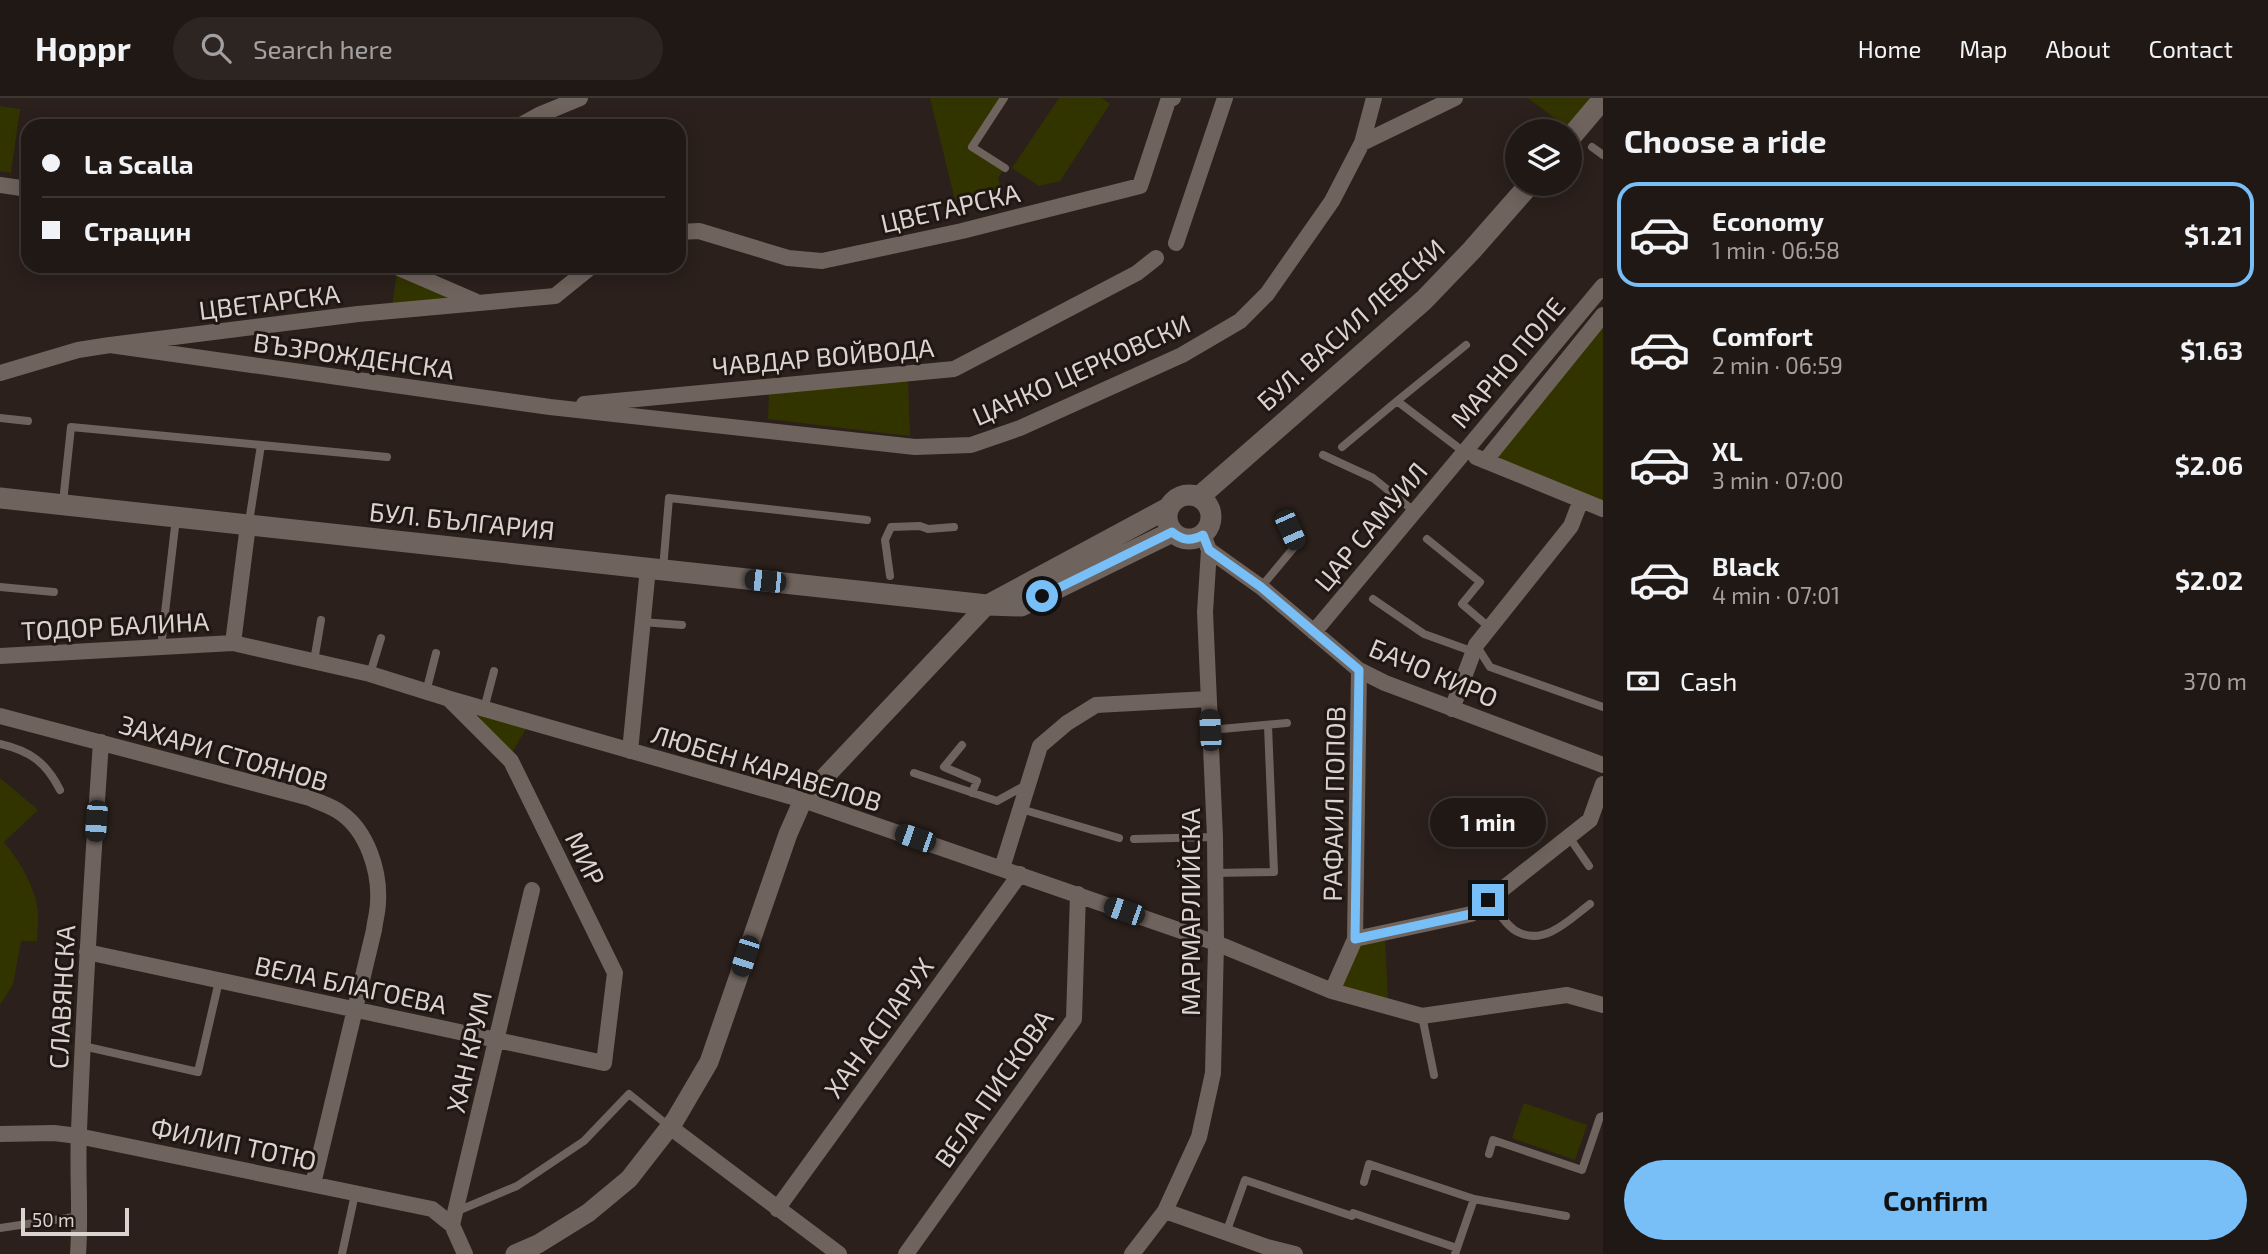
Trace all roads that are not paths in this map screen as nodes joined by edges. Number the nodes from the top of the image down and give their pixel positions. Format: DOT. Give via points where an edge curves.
graph roads {
  1 [pos="580,98"];
  2 [pos="1004,98"];
  3 [pos="1173,98"];
  4 [pos="1225,98"];
  5 [pos="1374,98"];
  6 [pos="1455,98"];
  7 [pos="1603,99"];
  8 [pos="532,119"];
  9 [pos="1582,124"];
  10 [pos="1362,143"];
  11 [pos="1592,147"];
  12 [pos="1603,155"];
  13 [pos="1004,169"];
  14 [pos="0,185"];
  15 [pos="21,188"];
  16 [pos="1519,196"];
  17 [pos="686,232"];
  18 [pos="1176,243"];
  19 [pos="1156,258"];
  20 [pos="410,273"];
  21 [pos="583,273"];
  22 [pos="1603,286"];
  23 [pos="479,303"];
  24 [pos="1603,315"];
  25 [pos="110,345"];
  26 [pos="1466,345"];
  27 [pos="0,373"];
  28 [pos="1397,401"];
  29 [pos="551,407"];
  30 [pos="0,418"];
  31 [pos="28,421"];
  32 [pos="261,446"];
  33 [pos="1342,447"];
  34 [pos="1464,452"];
  35 [pos="1323,455"];
  36 [pos="387,457"];
  37 [pos="1485,461"];
  38 [pos="1199,497"];
  39 [pos="0,498"];
  40 [pos="1581,500"];
  41 [pos="62,505"];
  42 [pos="1168,509"];
  43 [pos="1603,509"];
  44 [pos="1414,511"];
  45 [pos="1284,516"];
  46 [pos="176,517"];
  47 [pos="867,520"];
  48 [pos="248,525"];
  49 [pos="954,527"];
  50 [pos="1172,532"];
  51 [pos="1427,539"];
  52 [pos="1206,542"];
  53 [pos="655,569"];
  54 [pos="890,576"];
  55 [pos="0,587"];
  56 [pos="1261,587"];
  57 [pos="54,592"];
  58 [pos="1373,599"];
  59 [pos="987,605"];
  60 [pos="321,620"];
  61 [pos="642,622"];
  62 [pos="682,625"];
  63 [pos="1490,628"];
  64 [pos="1314,632"];
  65 [pos="382,638"];
  66 [pos="233,643"];
  67 [pos="161,647"];
  68 [pos="1475,649"];
  69 [pos="436,653"];
  70 [pos="0,656"];
  71 [pos="314,661"];
  72 [pos="1359,670"];
  73 [pos="494,671"];
  74 [pos="370,674"];
  75 [pos="426,692"];
  76 [pos="450,699"];
  77 [pos="1208,699"];
  78 [pos="1603,707"];
  79 [pos="484,709"];
  80 [pos="1452,709"];
  81 [pos="0,716"];
  82 [pos="1287,723"];
  83 [pos="1268,726"];
  84 [pos="1210,730"];
  85 [pos="101,742"];
  86 [pos="0,744"];
  87 [pos="962,745"];
  88 [pos="630,751"];
  89 [pos="1603,765"];
  90 [pos="915,773"];
  91 [pos="1029,783"];
  92 [pos="1603,784"];
  93 [pos="60,790"];
  94 [pos="972,793"];
  95 [pos="803,800"];
  96 [pos="1021,808"];
  97 [pos="1215,837"];
  98 [pos="1569,837"];
  99 [pos="1119,838"];
  100 [pos="1134,839"];
  101 [pos="1589,866"];
  102 [pos="1002,868"];
  103 [pos="1215,873"];
  104 [pos="1020,874"];
  105 [pos="532,890"];
  106 [pos="1077,894"];
  107 [pos="1488,900"];
  108 [pos="1590,904"];
  109 [pos="1355,939"];
  110 [pos="1216,943"];
  111 [pos="87,952"];
  112 [pos="219,981"];
  113 [pos="1332,991"];
  114 [pos="1603,1005"];
  115 [pos="355,1010"];
  116 [pos="1422,1016"];
  117 [pos="496,1040"];
  118 [pos="83,1046"];
  119 [pos="604,1063"];
  120 [pos="1434,1075"];
  121 [pos="1603,1116"];
  122 [pos="670,1127"];
  123 [pos="0,1134"];
  124 [pos="78,1136"];
  125 [pos="1489,1154"];
  126 [pos="1364,1182"];
  127 [pos="313,1184"];
  128 [pos="355,1194"];
  129 [pos="1474,1199"];
  130 [pos="777,1209"];
  131 [pos="1165,1211"];
  132 [pos="80,1216"];
  133 [pos="1566,1216"];
  134 [pos="454,1218"];
  135 [pos="0,1228"];
  136 [pos="1226,1233"];
  137 [pos="1456,1251"];
  138 [pos="78,1254"];
  139 [pos="342,1254"];
  140 [pos="465,1254"];
  141 [pos="515,1254"];
  142 [pos="839,1254"];
  143 [pos="906,1254"];
  144 [pos="1132,1254"];
  145 [pos="1294,1254"];
  1 -- 8 [label="street"];
  2 -- 13 [label="lane" via="972,147"];
  3 -- 17 [label="street, ЦВЕТАРСКА" via="1168,101 1140,186 822,261 788,258 699,231"];
  4 -- 18 [label="street"];
  5 -- 10 [label="street, ЦАНКО ЦЕРКОВСКИ"];
  6 -- 10 [label="street"];
  7 -- 9 [label="main road"];
  10 -- 29 [label="street, ЦАНКО ЦЕРКОВСКИ" via="1332,201 1267,294 1240,321 1102,392 971,445 915,447"];
  11 -- 12 [label="lane"];
  14 -- 15 [label="street"];
  16 -- 38 [label="main road, БУЛ. ВАСИЛ ЛЕВСКИ" via="1424,300"];
  19 -- 29 [label="street, ЧАВДАР ВОЙВОДА" via="1137,273 954,369"];
  20 -- 23 [label="street"];
  21 -- 23 [label="street, ЦВЕТАРСКА" via="555,296"];
  22 -- 34 [label="street, МАРНО ПОЛЕ"];
  23 -- 25 [label="street, ЦВЕТАРСКА"];
  24 -- 37 [label="street, МАРНО ПОЛЕ"];
  25 -- 27 [label="street, ЦВЕТАРСКА"];
  25 -- 29 [label="street, ВЪЗРОЖДЕНСКА"];
  26 -- 28 [label="lane"];
  28 -- 33 [label="lane"];
  28 -- 34 [label="lane"];
  30 -- 31 [label="lane"];
  32 -- 36 [label="lane"];
  32 -- 41 [label="lane" via="71,428"];
  32 -- 48 [label="lane"];
  34 -- 37 [label="street, МАРНО ПОЛЕ"];
  34 -- 44 [label="street, ЦАР САМУИЛ"];
  35 -- 44 [label="lane" via="1373,478"];
  37 -- 40 [label="street, МАРНО ПОЛЕ"];
  38 -- 42 [label="main road" via="1181,496"];
  38 -- 52 [label="main road" via="1211,512"];
  39 -- 41 [label="main road, БУЛ. БЪЛГАРИЯ"];
  40 -- 43 [label="street, МАРНО ПОЛЕ"];
  40 -- 63 [label="street" via="1571,526"];
  41 -- 46 [label="main road, БУЛ. БЪЛГАРИЯ"];
  42 -- 50 [label="main road"];
  42 -- 59 [label="main road"];
  44 -- 64 [label="street, ЦАР САМУИЛ"];
  45 -- 56 [label="lane" via="1297,544"];
  46 -- 48 [label="main road, БУЛ. БЪЛГАРИЯ"];
  46 -- 67 [label="lane"];
  47 -- 53 [label="lane" via="668,498"];
  48 -- 53 [label="main road, БУЛ. БЪЛГАРИЯ"];
  48 -- 66 [label="street"];
  49 -- 54 [label="lane" via="891,527 885,540"];
  50 -- 52 [label="main road"];
  50 -- 59 [label="main road" via="1021,606"];
  51 -- 63 [label="lane" via="1480,582 1462,604"];
  52 -- 56 [label="street, БАЧО КИРО"];
  52 -- 77 [label="street, МАРМАРЛИЙСКА"];
  53 -- 59 [label="main road, БУЛ. БЪЛГАРИЯ"];
  53 -- 61 [label="street"];
  55 -- 57 [label="lane"];
  56 -- 64 [label="street, БАЧО КИРО"];
  58 -- 68 [label="lane" via="1424,635"];
  59 -- 95 [label="street"];
  60 -- 71 [label="lane"];
  61 -- 62 [label="lane"];
  61 -- 88 [label="street"];
  63 -- 68 [label="street"];
  64 -- 72 [label="street, БАЧО КИРО"];
  65 -- 74 [label="lane"];
  66 -- 67 [label="street, ТОДОР БАЛИНА"];
  66 -- 71 [label="street, ЛЮБЕН КАРАВЕЛОВ"];
  67 -- 70 [label="street, ТОДОР БАЛИНА"];
  68 -- 78 [label="lane" via="1490,667"];
  68 -- 80 [label="street"];
  69 -- 75 [label="lane"];
  71 -- 74 [label="street, ЛЮБЕН КАРАВЕЛОВ"];
  72 -- 80 [label="street, БАЧО КИРО"];
  72 -- 109 [label="street, РАФАИЛ ПОПОВ"];
  73 -- 79 [label="lane"];
  74 -- 75 [label="street, ЛЮБЕН КАРАВЕЛОВ"];
  75 -- 76 [label="street, ЛЮБЕН КАРАВЕЛОВ"];
  76 -- 79 [label="street, ЛЮБЕН КАРАВЕЛОВ"];
  76 -- 119 [label="street, МИР" via="511,761 615,972"];
  77 -- 84 [label="street, МАРМАРЛИЙСКА"];
  77 -- 91 [label="street" via="1096,705 1040,746"];
  79 -- 88 [label="street, ЛЮБЕН КАРАВЕЛОВ"];
  80 -- 89 [label="street, БАЧО КИРО"];
  81 -- 85 [label="street, ЗАХАРИ СТОЯНОВ"];
  82 -- 83 [label="lane"];
  83 -- 84 [label="lane"];
  83 -- 103 [label="lane" via="1273,872"];
  84 -- 97 [label="street, МАРМАРЛИЙСКА"];
  85 -- 111 [label="street, СЛАВЯНСКА"];
  85 -- 115 [label="street, ЗАХАРИ СТОЯНОВ" via="310,799 340,812 355,827 371,858 379,902"];
  86 -- 93 [label="lane" via="37,758"];
  87 -- 94 [label="lane" via="944,767 977,781"];
  88 -- 95 [label="street, ЛЮБЕН КАРАВЕЛОВ"];
  90 -- 94 [label="lane"];
  91 -- 94 [label="lane" via="997,801"];
  91 -- 96 [label="street"];
  92 -- 98 [label="street" via="1590,820"];
  95 -- 102 [label="street, ЛЮБЕН КАРАВЕЛОВ"];
  95 -- 122 [label="street" via="709,1062"];
  96 -- 99 [label="lane"];
  96 -- 102 [label="street"];
  97 -- 100 [label="lane"];
  97 -- 103 [label="street, МАРМАРЛИЙСКА"];
  98 -- 101 [label="lane"];
  98 -- 107 [label="street"];
  102 -- 104 [label="street, ЛЮБЕН КАРАВЕЛОВ"];
  103 -- 110 [label="street, МАРМАРЛИЙСКА"];
  104 -- 106 [label="street, ЛЮБЕН КАРАВЕЛОВ"];
  104 -- 130 [label="street, ХАН АСПАРУХ"];
  105 -- 117 [label="street, ХАН КРУМ"];
  106 -- 110 [label="street, ЛЮБЕН КАРАВЕЛОВ"];
  106 -- 143 [label="street, ВЕЛА ПИСКОВА" via="1074,1019"];
  107 -- 108 [label="lane" via="1516,932 1534,937 1553,931"];
  107 -- 109 [label="street" via="1471,914"];
  109 -- 113 [label="street"];
  110 -- 113 [label="street, ЛЮБЕН КАРАВЕЛОВ"];
  110 -- 131 [label="street, МАРМАРЛИЙСКА" via="1213,1073 1199,1137"];
  111 -- 112 [label="street, ВЕЛА БЛАГОЕВА"];
  111 -- 118 [label="street, СЛАВЯНСКА"];
  112 -- 115 [label="street, ВЕЛА БЛАГОЕВА"];
  112 -- 118 [label="lane" via="198,1072"];
  113 -- 116 [label="street, ЛЮБЕН КАРАВЕЛОВ"];
  114 -- 116 [label="street, ЛЮБЕН КАРАВЕЛОВ" via="1567,995"];
  115 -- 117 [label="street, ВЕЛА БЛАГОЕВА"];
  115 -- 127 [label="street, ЗАХАРИ СТОЯНОВ"];
  116 -- 120 [label="lane"];
  117 -- 119 [label="street, ВЕЛА БЛАГОЕВА"];
  117 -- 134 [label="street, ХАН КРУМ"];
  118 -- 124 [label="street, СЛАВЯНСКА"];
  121 -- 125 [label="lane" via="1582,1170 1493,1140"];
  122 -- 130 [label="street"];
  122 -- 134 [label="lane" via="629,1094 584,1141 517,1186"];
  122 -- 141 [label="street" via="629,1179 588,1213"];
  123 -- 124 [label="street, ФИЛИП ТОТЮ"];
  124 -- 127 [label="street, ФИЛИП ТОТЮ"];
  124 -- 132 [label="street, СЛАВЯНСКА"];
  126 -- 129 [label="lane" via="1369,1164"];
  127 -- 128 [label="street, ФИЛИП ТОТЮ"];
  128 -- 134 [label="street, ФИЛИП ТОТЮ" via="432,1209"];
  128 -- 139 [label="lane"];
  129 -- 133 [label="lane"];
  129 -- 137 [label="lane"];
  130 -- 142 [label="street"];
  131 -- 136 [label="street"];
  131 -- 144 [label="street, МАРМАРЛИЙСКА"];
  132 -- 135 [label="lane"];
  132 -- 138 [label="street, СЛАВЯНСКА"];
  134 -- 140 [label="street"];
  136 -- 137 [label="lane" via="1245,1180"];
  136 -- 145 [label="street"];
}
